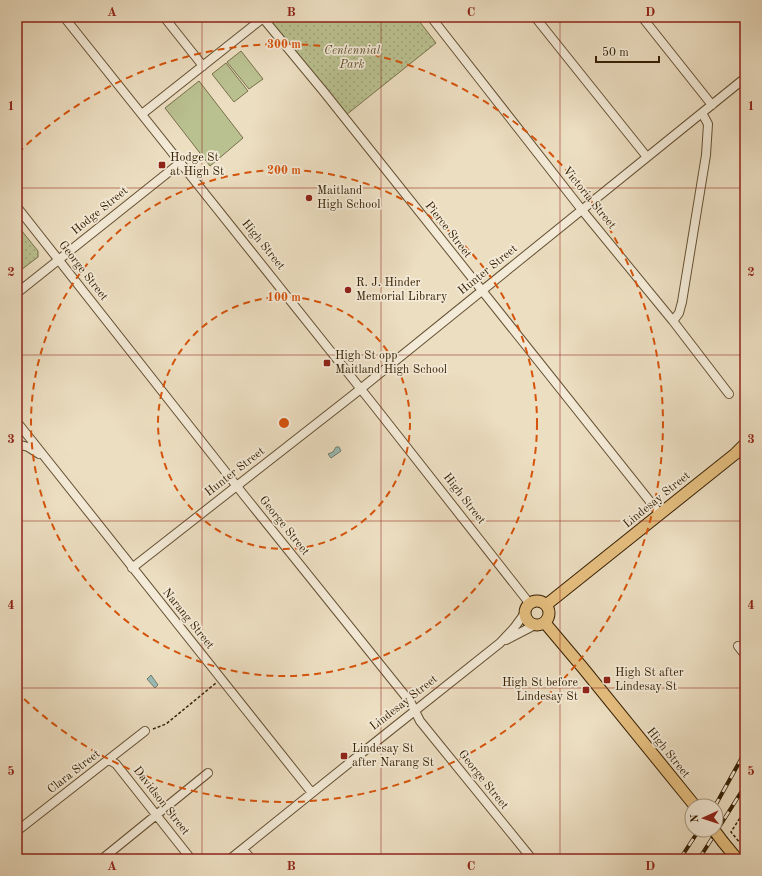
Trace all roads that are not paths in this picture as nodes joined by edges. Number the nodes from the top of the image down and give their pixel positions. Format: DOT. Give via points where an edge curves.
graph roads {
  1 [pos="64,17"];
  2 [pos="164,17"];
  3 [pos="431,17"];
  4 [pos="535,17"];
  5 [pos="642,17"];
  6 [pos="263,18"];
  7 [pos="203,66"];
  8 [pos="745,78"];
  9 [pos="712,105"];
  10 [pos="702,113"];
  11 [pos="142,114"];
  12 [pos="647,157"];
  13 [pos="180,162"];
  14 [pos="17,207"];
  15 [pos="582,210"];
  16 [pos="58,260"];
  17 [pos="481,290"];
  18 [pos="17,293"];
  19 [pos="673,321"];
  20 [pos="361,389"];
  21 [pos="729,394"];
  22 [pos="17,422"];
  23 [pos="17,444"];
  24 [pos="745,444"];
  25 [pos="46,459"];
  26 [pos="237,486"];
  27 [pos="660,514"];
  28 [pos="132,568"];
  29 [pos="546,605"];
  30 [pos="528,608"];
  31 [pos="540,624"];
  32 [pos="500,643"];
  33 [pos="738,646"];
  34 [pos="745,655"];
  35 [pos="415,712"];
  36 [pos="145,731"];
  37 [pos="109,760"];
  38 [pos="208,773"];
  39 [pos="312,794"];
  40 [pos="689,798"];
  41 [pos="156,815"];
  42 [pos="17,831"];
  43 [pos="720,838"];
  44 [pos="243,849"];
  45 [pos="102,859"];
  46 [pos="191,859"];
  47 [pos="230,859"];
  48 [pos="251,859"];
  49 [pos="532,859"];
  50 [pos="736,859"];
  1 -- 11 [label="street, High Street"];
  2 -- 7 [label="street"];
  3 -- 15 [label="street, Victoria Street"];
  4 -- 12 [label="street"];
  5 -- 9 [label="street"];
  6 -- 7 [label="street"];
  6 -- 17 [label="street, Pierce Street"];
  7 -- 11 [label="street"];
  8 -- 9 [label="street, Hunter Street"];
  9 -- 10 [label="street, Hunter Street"];
  10 -- 12 [label="street, Hunter Street"];
  10 -- 19 [label="street" via="708,124 706,155 682,302 679,314"];
  11 -- 13 [label="street, High Street"];
  12 -- 15 [label="street, Hunter Street"];
  13 -- 16 [label="street, Hodge Street"];
  13 -- 20 [label="street, High Street"];
  14 -- 16 [label="street, George Street"];
  15 -- 17 [label="street, Hunter Street"];
  15 -- 19 [label="street, Victoria Street"];
  16 -- 18 [label="street, Hodge Street"];
  16 -- 26 [label="street, George Street"];
  17 -- 20 [label="street, Hunter Street"];
  17 -- 27 [label="street, Pierce Street"];
  19 -- 21 [label="street, Victoria Street"];
  20 -- 26 [label="street, Hunter Street"];
  20 -- 30 [label="street, High Street"];
  22 -- 25 [label="street, Narang Street"];
  23 -- 25 [label="street, Narang Street" via="28,447"];
  24 -- 27 [label="main road, Lindesay Street"];
  25 -- 28 [label="street, Narang Street"];
  26 -- 28 [label="street, Hunter Street"];
  26 -- 35 [label="street, George Street" via="411,703"];
  27 -- 29 [label="main road, Lindesay Street"];
  28 -- 39 [label="street, Narang Street"];
  29 -- 30 [label="main road" via="538,602"];
  29 -- 31 [label="main road" via="548,618"];
  30 -- 31 [label="main road" via="528,621"];
  30 -- 32 [label="street, Lindesay Street"];
  31 -- 32 [label="street, Lindesay Street"];
  31 -- 40 [label="main road, High Street" via="583,668"];
  32 -- 35 [label="street, Lindesay Street"];
  33 -- 34 [label="street"];
  35 -- 39 [label="street, Lindesay Street"];
  35 -- 49 [label="street, George Street"];
  36 -- 37 [label="street, Clara Street"];
  37 -- 41 [label="street, Davidson Street" via="116,764"];
  37 -- 42 [label="street, Clara Street"];
  38 -- 41 [label="street"];
  39 -- 44 [label="street, Lindesay Street"];
  41 -- 45 [label="street"];
  41 -- 46 [label="street, Davidson Street"];
  43 -- 50 [label="main road, bridge"];
  44 -- 47 [label="street, Lindesay Street"];
  44 -- 48 [label="street"];
}
